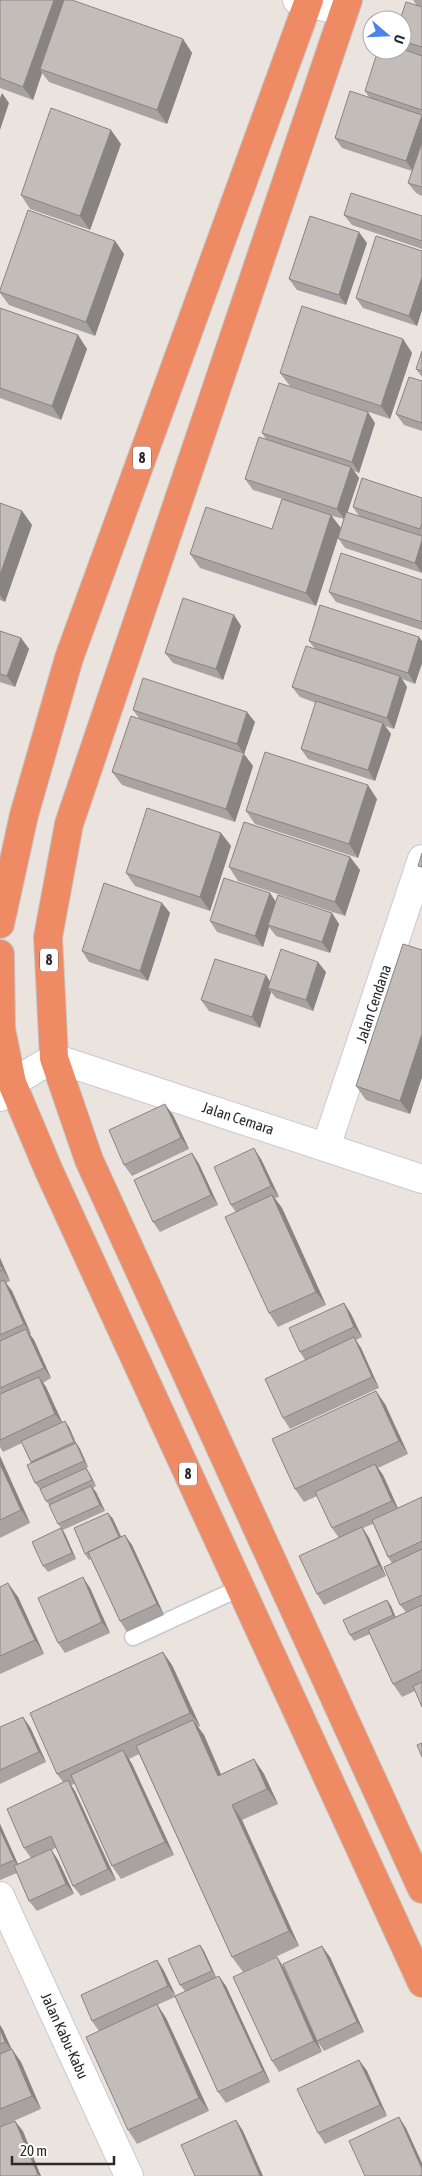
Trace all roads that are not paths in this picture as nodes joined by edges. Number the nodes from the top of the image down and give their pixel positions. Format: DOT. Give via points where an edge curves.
graph roads {
  1 [pos="305,1"];
  2 [pos="346,6"];
  3 [pos="422,859"];
  4 [pos="0,924"];
  5 [pos="0,954"];
  6 [pos="54,1058"];
  7 [pos="6,1090"];
  8 [pos="326,1148"];
  9 [pos="422,1179"];
  10 [pos="240,1588"];
  11 [pos="133,1637"];
  12 [pos="422,1889"];
  13 [pos="0,1896"];
  14 [pos="422,1982"];
  15 [pos="129,2176"];
  1 -- 2 [label="street"];
  1 -- 4 [label="highway, 8" via="69,658 24,815"];
  2 -- 6 [label="highway, 8" via="70,824 48,937"];
  3 -- 8 [label="street, Jalan Cendana"];
  5 -- 7 [label="highway, 8"];
  6 -- 7 [label="street"];
  6 -- 8 [label="street, Jalan Cemara"];
  6 -- 12 [label="highway, 8" via="89,1160"];
  7 -- 10 [label="highway, 8" via="49,1171"];
  8 -- 9 [label="street, Jalan Cemara"];
  10 -- 11 [label="lane"];
  10 -- 14 [label="highway, 8"];
  13 -- 15 [label="street, Jalan Kabu-Kabu"];
}
